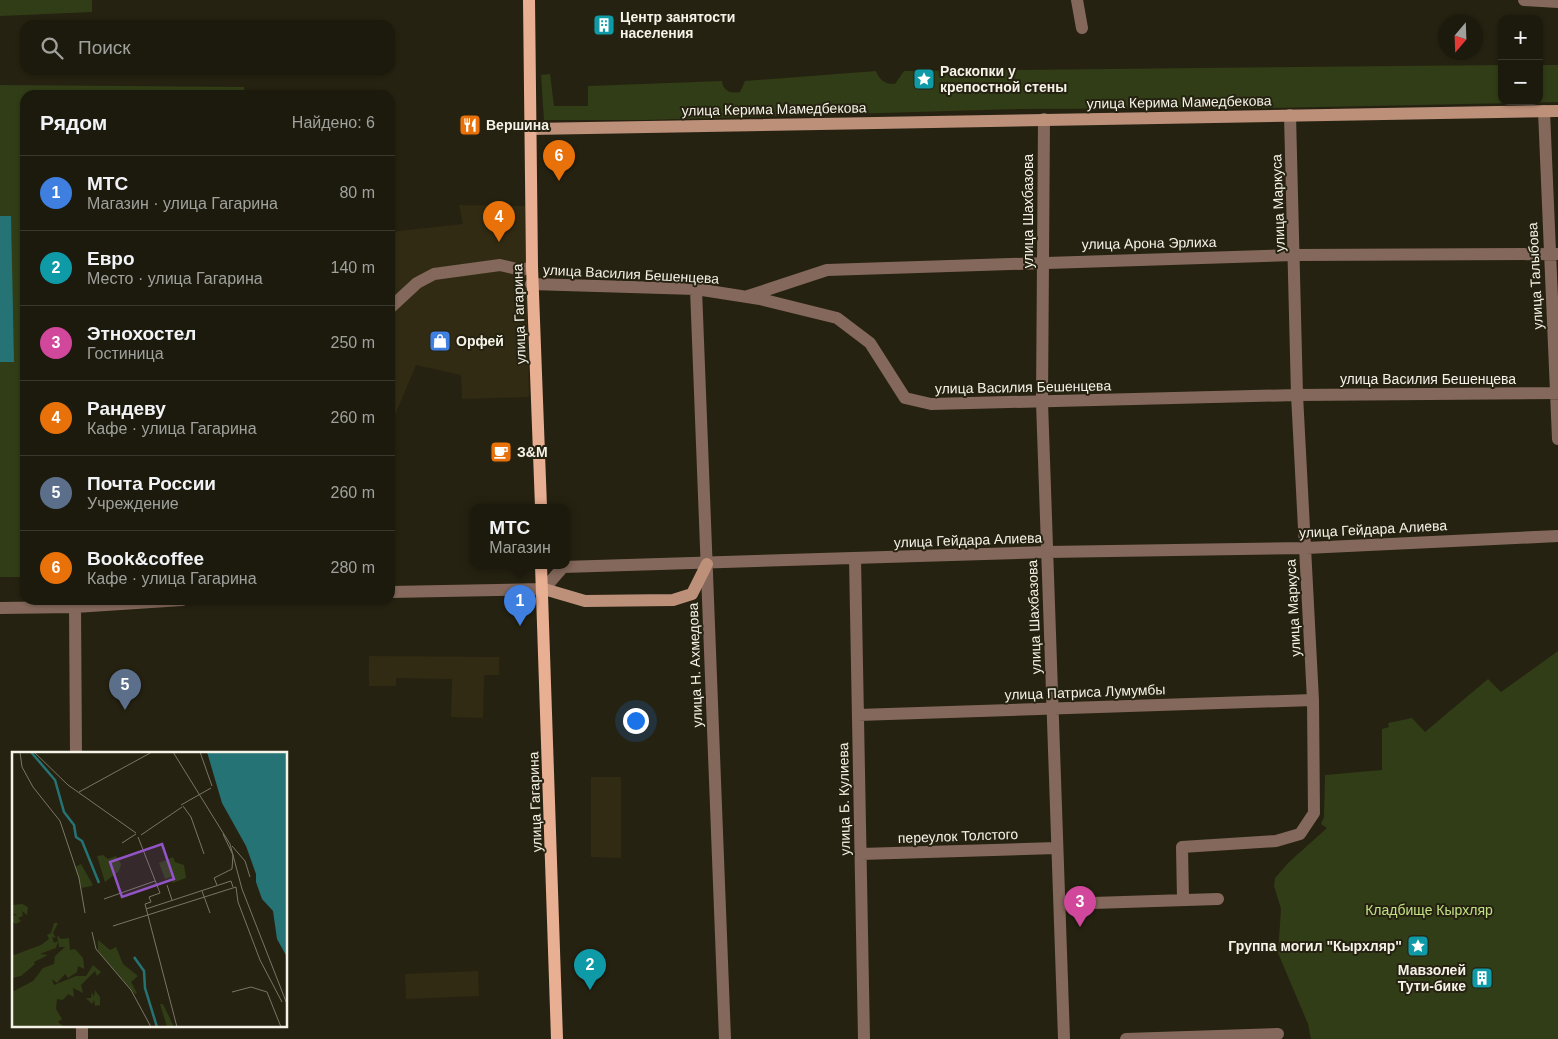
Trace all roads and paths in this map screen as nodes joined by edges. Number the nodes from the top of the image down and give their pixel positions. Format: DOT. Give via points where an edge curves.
graph roads {
  1 [pos="527,0"];
  2 [pos="1077,0"];
  3 [pos="1524,0"];
  4 [pos="1558,2"];
  5 [pos="1082,28"];
  6 [pos="1544,111"];
  7 [pos="1558,111"];
  8 [pos="1290,115"];
  9 [pos="1044,119"];
  10 [pos="530,129"];
  11 [pos="1553,254"];
  12 [pos="1294,255"];
  13 [pos="1043,261"];
  14 [pos="531,267"];
  15 [pos="532,284"];
  16 [pos="696,289"];
  17 [pos="746,297"];
  18 [pos="395,303"];
  19 [pos="1557,393"];
  20 [pos="1297,395"];
  21 [pos="1042,402"];
  22 [pos="1558,439"];
  23 [pos="540,504"];
  24 [pos="1558,536"];
  25 [pos="1306,548"];
  26 [pos="1047,552"];
  27 [pos="855,558"];
  28 [pos="707,564"];
  29 [pos="570,567"];
  30 [pos="542,569"];
  31 [pos="562,569"];
  32 [pos="543,589"];
  33 [pos="395,592"];
  34 [pos="106,605"];
  35 [pos="75,607"];
  36 [pos="0,608"];
  37 [pos="1313,700"];
  38 [pos="1051,708"];
  39 [pos="858,715"];
  40 [pos="76,752"];
  41 [pos="1056,848"];
  42 [pos="860,854"];
  43 [pos="1183,899"];
  44 [pos="1218,899"];
  45 [pos="1060,904"];
  46 [pos="82,1026"];
  47 [pos="1278,1034"];
  48 [pos="82,1039"];
  49 [pos="558,1039"];
  50 [pos="725,1039"];
  51 [pos="864,1039"];
  52 [pos="1064,1039"];
  53 [pos="1126,1039"];
  1 -- 10 [label="main road, улица Гагарина"];
  1 -- 14 [label="main road, улица Гагарина"];
  2 -- 5 [label="street"];
  3 -- 4 [label="street"];
  6 -- 7 [label="street, улица Керима Мамедбекова"];
  6 -- 8 [label="street, улица Керима Мамедбекова"];
  6 -- 11 [label="street, улица Талыбова"];
  8 -- 9 [label="street, улица Керима Мамедбекова"];
  8 -- 12 [label="street, улица Маркуса"];
  9 -- 10 [label="street, улица Керима Мамедбекова"];
  9 -- 13 [label="street, улица Шахбазова"];
  10 -- 14 [label="main road, улица Гагарина"];
  11 -- 12 [label="street, улица Арона Эрлиха"];
  11 -- 19 [label="street, улица Талыбова"];
  12 -- 13 [label="street, улица Арона Эрлиха"];
  12 -- 20 [label="street, улица Маркуса"];
  13 -- 17 [label="street, улица Арона Эрлиха" via="827,270"];
  13 -- 21 [label="street, улица Шахбазова"];
  14 -- 15 [label="main road, улица Гагарина"];
  14 -- 18 [label="street" via="521,270 500,265 434,274 417,282"];
  15 -- 16 [label="street, улица Василия Бешенцева"];
  15 -- 23 [label="main road, улица Гагарина"];
  16 -- 17 [label="street, улица Василия Бешенцева"];
  16 -- 28 [label="street, улица Н. Ахмедова"];
  17 -- 21 [label="street, улица Василия Бешенцева" via="838,318 870,343 905,398 931,404"];
  19 -- 20 [label="street, улица Василия Бешенцева"];
  19 -- 22 [label="street, улица Талыбова"];
  20 -- 21 [label="street, улица Василия Бешенцева"];
  20 -- 25 [label="street, улица Маркуса"];
  21 -- 26 [label="street, улица Шахбазова"];
  24 -- 25 [label="street, улица Гейдара Алиева"];
  25 -- 26 [label="street, улица Гейдара Алиева"];
  25 -- 37 [label="street, улица Маркуса"];
  26 -- 27 [label="street, улица Гейдара Алиева"];
  26 -- 38 [label="street, улица Шахбазова"];
  27 -- 28 [label="street, улица Гейдара Алиева"];
  27 -- 39 [label="street, улица Б. Кулиева"];
  28 -- 29 [label="street, улица Гейдара Алиева"];
  28 -- 32 [label="street" via="692,594 673,600 585,602"];
  28 -- 50 [label="street, улица Н. Ахмедова"];
  30 -- 32 [label="main road, улица Гагарина"];
  31 -- 32 [label="street, улица Гейдара Алиева"];
  32 -- 33 [label="street"];
  32 -- 49 [label="main road, улица Гагарина"];
  34 -- 35 [label="street"];
  35 -- 36 [label="street"];
  35 -- 40 [label="street"];
  37 -- 38 [label="street, улица Патриса Лумумбы"];
  37 -- 43 [label="street, улица Маркуса" via="1314,813 1300,834 1276,841 1182,847"];
  38 -- 39 [label="street, улица Патриса Лумумбы"];
  38 -- 41 [label="street, улица Шахбазова"];
  39 -- 42 [label="street, улица Б. Кулиева"];
  41 -- 42 [label="street, переулок Толстого"];
  41 -- 45 [label="street, улица Шахбазова"];
  42 -- 51 [label="street, улица Б. Кулиева"];
  43 -- 44 [label="street"];
  43 -- 45 [label="street"];
  45 -- 52 [label="street, улица Шахбазова"];
  46 -- 48 [label="street"];
  47 -- 53 [label="street"];
}
